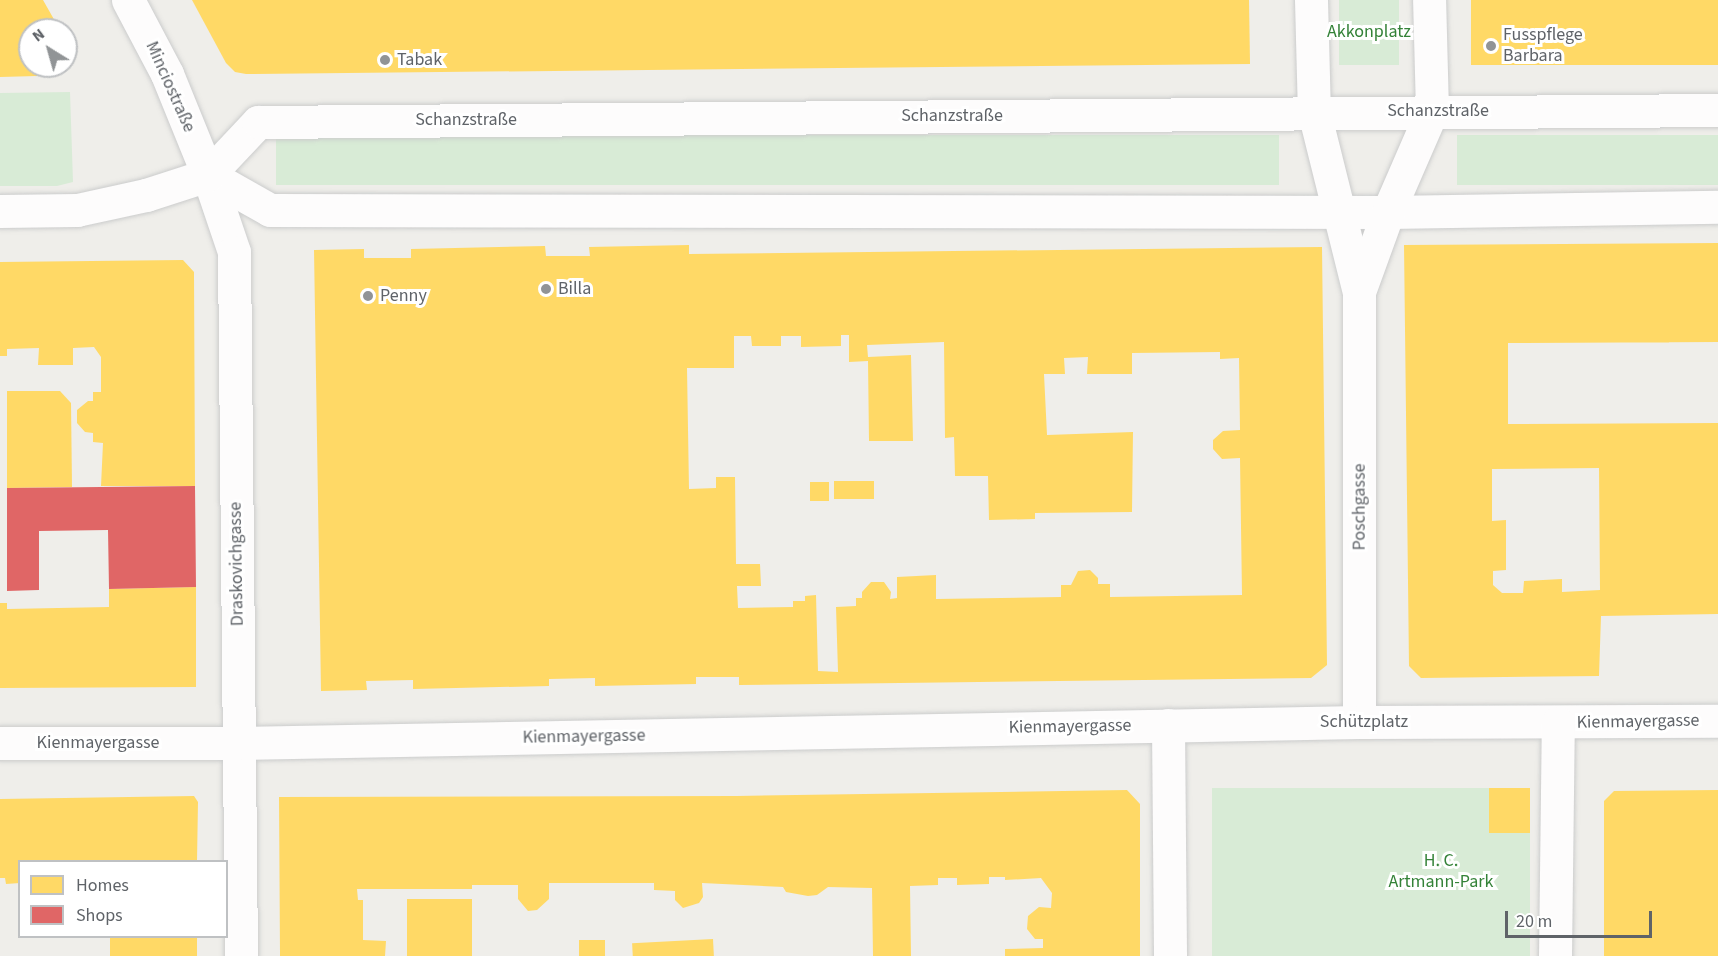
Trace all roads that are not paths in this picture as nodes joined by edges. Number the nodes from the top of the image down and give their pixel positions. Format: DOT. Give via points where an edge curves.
graph roads {
  1 [pos="128,0"];
  2 [pos="1311,0"];
  3 [pos="1429,0"];
  4 [pos="1718,110"];
  5 [pos="1432,111"];
  6 [pos="1314,112"];
  7 [pos="208,175"];
  8 [pos="1718,207"];
  9 [pos="0,211"];
  10 [pos="1339,212"];
  11 [pos="1388,212"];
  12 [pos="1359,292"];
  13 [pos="1718,721"];
  14 [pos="1359,722"];
  15 [pos="1558,723"];
  16 [pos="1168,725"];
  17 [pos="0,743"];
  18 [pos="238,743"];
  19 [pos="241,956"];
  20 [pos="1170,956"];
  21 [pos="1556,956"];
  1 -- 7 [label="street, Minciostraße" via="167,74"];
  2 -- 6 [label="street"];
  3 -- 5 [label="street"];
  4 -- 5 [label="street, Schanzstraße"];
  5 -- 6 [label="street, Schanzstraße"];
  5 -- 11 [label="street"];
  6 -- 7 [label="street, Schanzstraße" via="258,122"];
  6 -- 10 [label="street"];
  7 -- 9 [label="street, Schanzstraße" via="146,195 77,210"];
  7 -- 10 [label="street" via="270,210"];
  7 -- 18 [label="street, Draskovichgasse" via="234,252"];
  8 -- 11 [label="street"];
  10 -- 11 [label="street"];
  10 -- 12 [label="street"];
  11 -- 12 [label="street"];
  12 -- 14 [label="street, Poschgasse"];
  13 -- 15 [label="street, Kienmayergasse"];
  14 -- 15 [label="street, Schützplatz"];
  14 -- 16 [label="street, Schützplatz"];
  15 -- 21 [label="street"];
  16 -- 18 [label="street, Kienmayergasse"];
  16 -- 20 [label="street"];
  17 -- 18 [label="street, Kienmayergasse"];
  18 -- 19 [label="street, Draskovichgasse"];
}
